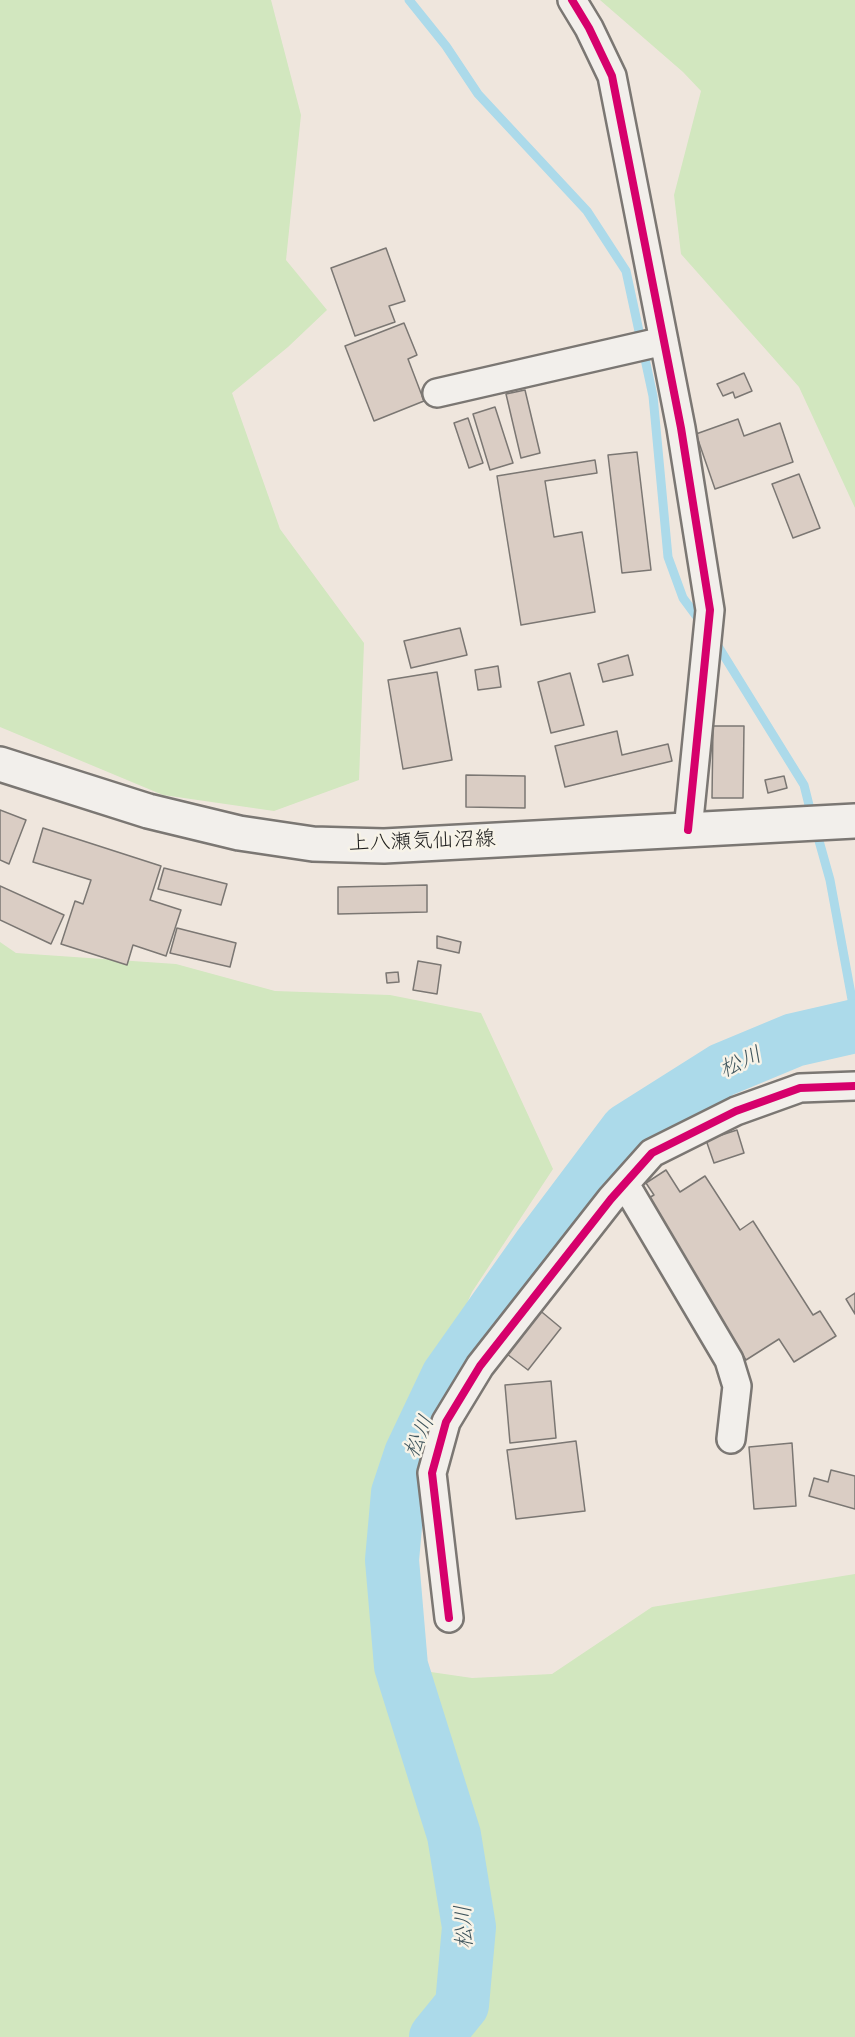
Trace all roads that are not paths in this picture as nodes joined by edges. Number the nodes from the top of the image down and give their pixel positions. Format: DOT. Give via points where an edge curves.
graph roads {
  1 [pos="572,0"];
  2 [pos="663,341"];
  3 [pos="437,393"];
  4 [pos="0,764"];
  5 [pos="851,821"];
  6 [pos="687,830"];
  7 [pos="855,1086"];
  8 [pos="625,1184"];
  9 [pos="731,1439"];
  10 [pos="449,1618"];
  1 -- 2 [label="street" via="612,76"];
  2 -- 3 [label="street"];
  2 -- 6 [label="street" via="710,610"];
  4 -- 6 [label="main road, 上八瀬気仙沼線" via="148,811 239,834 313,844 384,846"];
  5 -- 6 [label="main road, 上八瀬気仙沼線"];
  7 -- 8 [label="street" via="800,1088 736,1111 652,1154"];
  8 -- 9 [label="street" via="729,1360 737,1386"];
  8 -- 10 [label="street" via="480,1366 446,1422 432,1473"];
}
